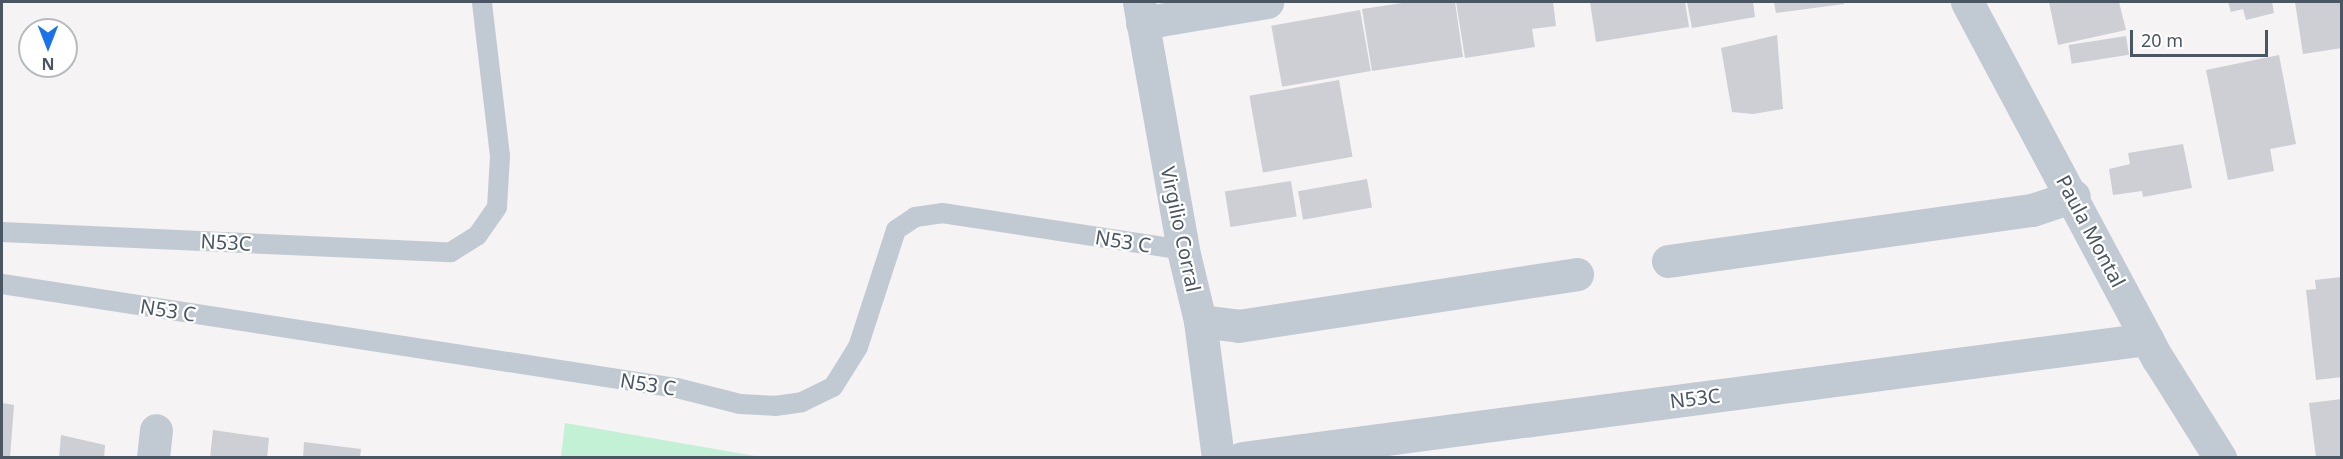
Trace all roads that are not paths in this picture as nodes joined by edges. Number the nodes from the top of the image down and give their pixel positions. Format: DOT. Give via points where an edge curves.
graph roads {
  1 [pos="482,2"];
  2 [pos="1267,2"];
  3 [pos="1967,2"];
  4 [pos="1141,12"];
  5 [pos="2074,196"];
  6 [pos="2,232"];
  7 [pos="1183,250"];
  8 [pos="1668,261"];
  9 [pos="1577,274"];
  10 [pos="2,284"];
  11 [pos="1200,321"];
  12 [pos="2147,339"];
  13 [pos="1218,458"];
  14 [pos="1242,458"];
  15 [pos="2220,458"];
  1 -- 6 [label="lane, N53C" via="500,156 497,207 477,236 452,252"];
  2 -- 4 [label="street"];
  3 -- 5 [label="street, Paula Montal"];
  4 -- 7 [label="street, Virgilio Corral"];
  5 -- 8 [label="street" via="2032,210"];
  5 -- 12 [label="street, Paula Montal"];
  7 -- 10 [label="lane, N53 C" via="942,213 915,217 896,230 858,346 833,387 802,402 775,406 740,404 676,388"];
  7 -- 11 [label="street, Virgilio Corral"];
  9 -- 11 [label="street" via="1238,326"];
  11 -- 13 [label="street, Virgilio Corral"];
  12 -- 14 [label="street, N53C"];
  12 -- 15 [label="street, Paula Montal"];
}
